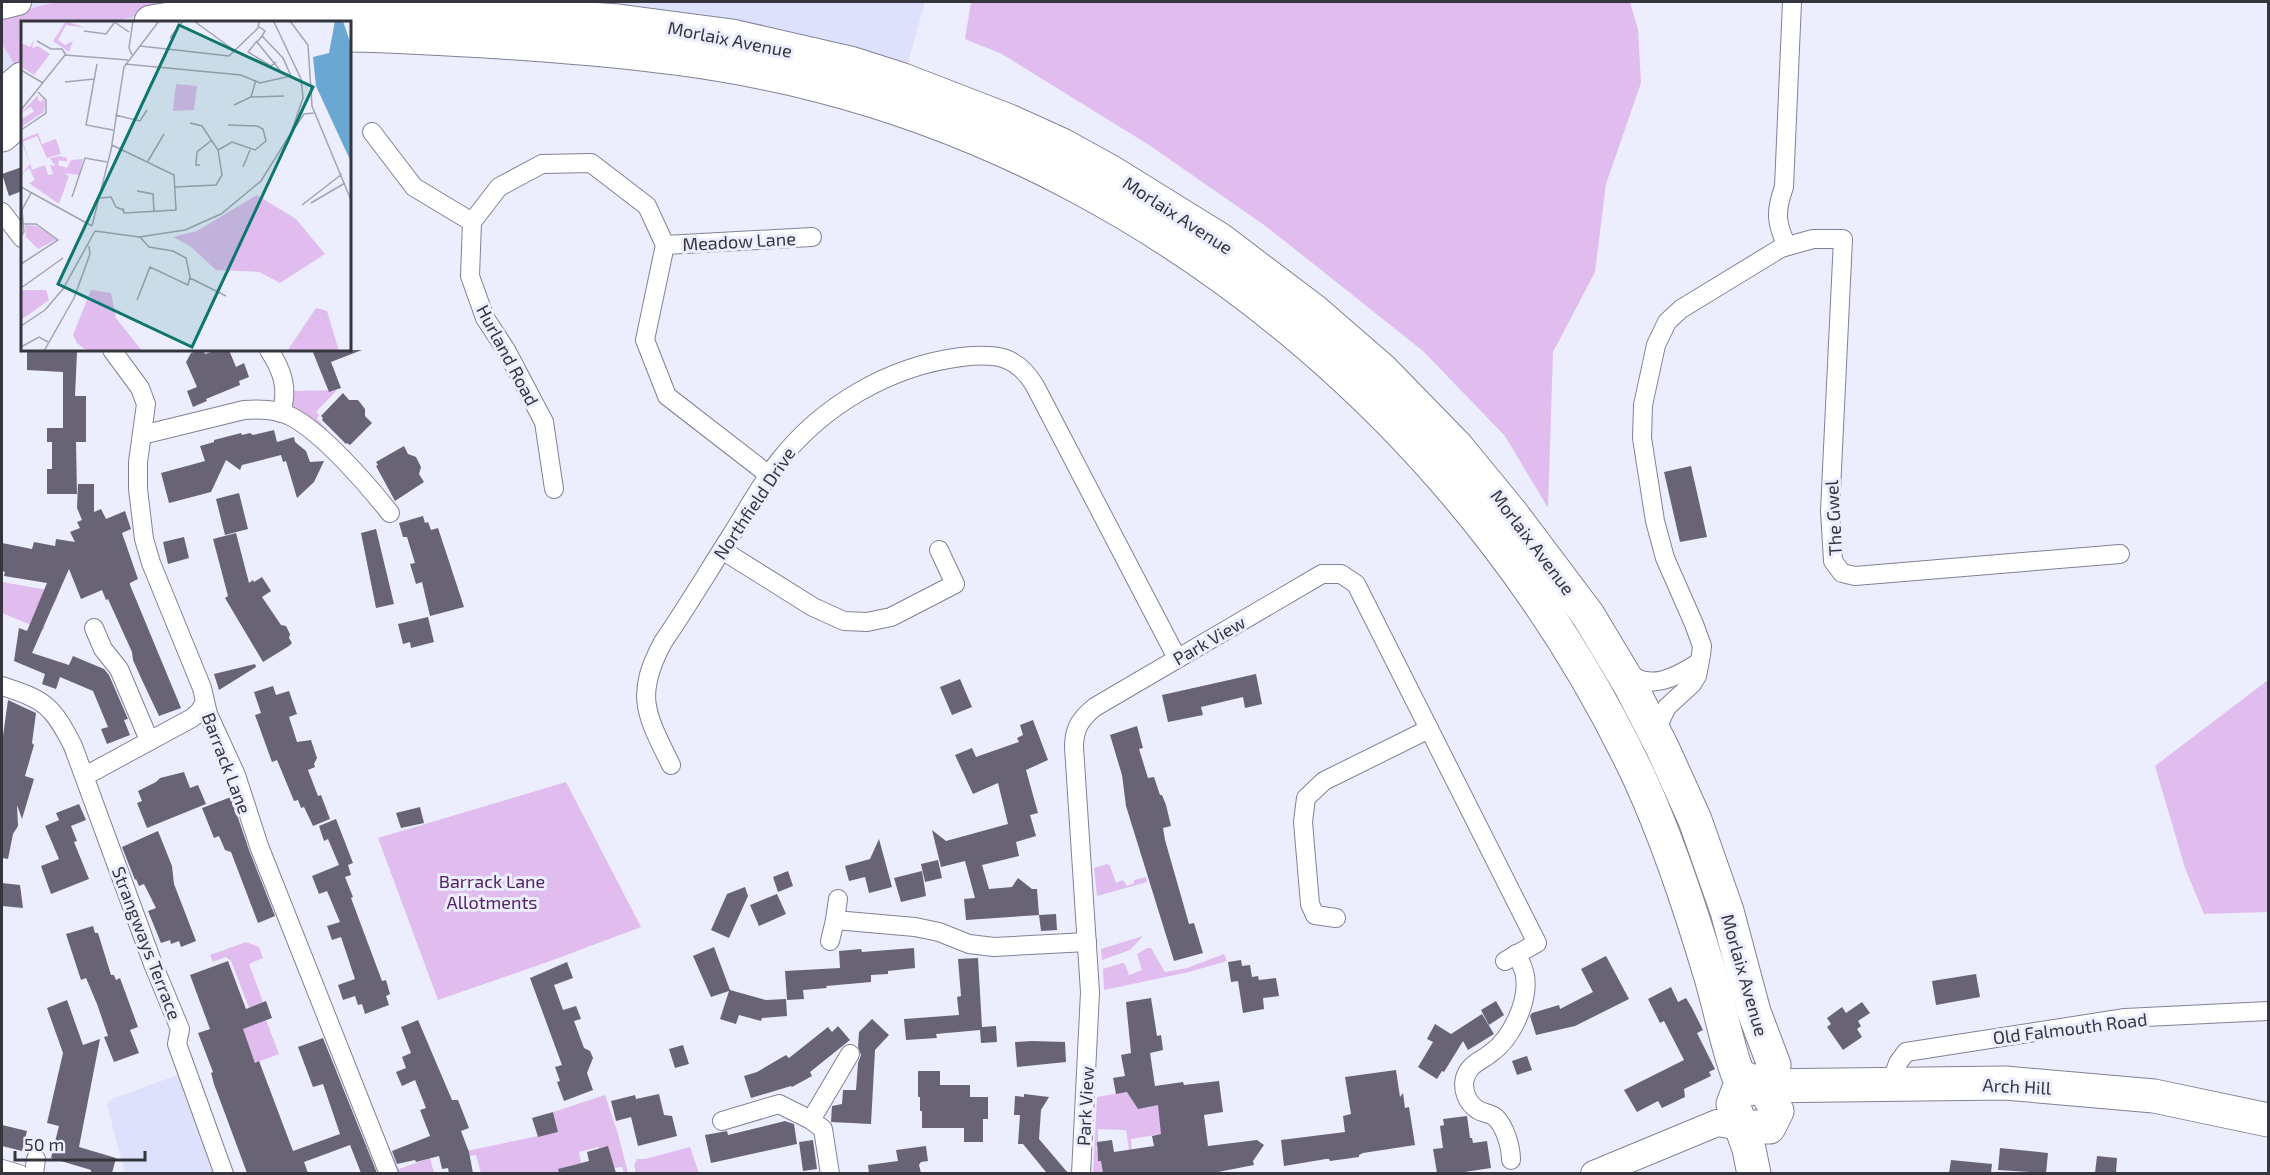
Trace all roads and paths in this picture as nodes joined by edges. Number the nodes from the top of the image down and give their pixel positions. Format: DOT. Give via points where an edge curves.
graph roads {
  1 [pos="18,2"];
  2 [pos="1792,2"];
  3 [pos="387,4"];
  4 [pos="2,6"];
  5 [pos="156,21"];
  6 [pos="351,35"];
  7 [pos="21,80"];
  8 [pos="2,96"];
  9 [pos="21,118"];
  10 [pos="372,132"];
  11 [pos="2,135"];
  12 [pos="2,212"];
  13 [pos="472,222"];
  14 [pos="21,237"];
  15 [pos="812,237"];
  16 [pos="665,245"];
  17 [pos="1787,246"];
  18 [pos="113,351"];
  19 [pos="270,351"];
  20 [pos="281,413"];
  21 [pos="142,435"];
  22 [pos="769,475"];
  23 [pos="554,489"];
  24 [pos="390,513"];
  25 [pos="722,550"];
  26 [pos="939,550"];
  27 [pos="2120,554"];
  28 [pos="94,628"];
  29 [pos="1178,658"];
  30 [pos="1616,658"];
  31 [pos="1698,663"];
  32 [pos="2,686"];
  33 [pos="204,704"];
  34 [pos="1429,729"];
  35 [pos="149,740"];
  36 [pos="1662,747"];
  37 [pos="671,765"];
  38 [pos="85,776"];
  39 [pos="838,899"];
  40 [pos="1336,918"];
  41 [pos="835,920"];
  42 [pos="830,941"];
  43 [pos="1087,942"];
  44 [pos="2268,1011"];
  45 [pos="850,1054"];
  46 [pos="1891,1083"];
  47 [pos="1763,1086"];
  48 [pos="811,1120"];
  49 [pos="2268,1120"];
  50 [pos="722,1121"];
  51 [pos="1741,1127"];
  52 [pos="1511,1160"];
  53 [pos="2,1169"];
  54 [pos="19,1173"];
  55 [pos="224,1173"];
  56 [pos="388,1173"];
  57 [pos="830,1173"];
  58 [pos="1081,1173"];
  59 [pos="1594,1173"];
  60 [pos="1754,1173"];
  1 -- 4 [label="street"];
  2 -- 17 [label="street" via="1784,187 1777,206 1780,231"];
  3 -- 5 [label="highway, Morlaix Avenue" via="271,6"];
  3 -- 30 [label="highway, Morlaix Avenue" via="681,28 850,63 1009,121 1111,172 1219,239 1314,311 1382,370 1457,447 1512,514"];
  6 -- 47 [label="highway, Morlaix Avenue" via="639,52 725,65 825,87 927,120 1036,167 1155,233 1234,286 1381,411 1491,535 1556,627 1640,778 1668,845 1738,1075"];
  7 -- 8 [label="highway"];
  9 -- 11 [label="highway"];
  10 -- 13 [label="street" via="414,187"];
  12 -- 14 [label="street"];
  13 -- 16 [label="street" via="499,187 542,164 591,163 647,206"];
  13 -- 23 [label="street, Hurland Road" via="470,276 484,318 506,350 544,422"];
  15 -- 16 [label="street, Meadow Lane"];
  16 -- 22 [label="street" via="645,340 667,396"];
  17 -- 27 [label="street, The Gwel" via="1814,239 1843,238 1830,511 1833,561 1842,573 1855,576"];
  17 -- 31 [label="street, The Gwel" via="1680,309 1667,322 1656,345 1643,405 1642,438 1655,521 1665,558 1702,646"];
  18 -- 21 [label="street, Barrack Lane" via="144,396"];
  19 -- 20 [label="street" via="284,380"];
  20 -- 21 [label="street" via="244,410"];
  20 -- 24 [label="street" via="319,436"];
  21 -- 33 [label="street, Barrack Lane" via="138,489 144,539 154,573 202,688"];
  22 -- 25 [label="street, Northfield Drive"];
  22 -- 29 [label="street, Northfield Drive" via="821,417 882,380 946,359 1007,359 1020,366 1035,386"];
  25 -- 26 [label="street" via="822,612 855,622 891,616 955,584"];
  25 -- 37 [label="street, Northfield Drive" via="649,671 649,717"];
  28 -- 35 [label="street" via="103,649 119,669"];
  29 -- 34 [label="street, Park View" via="1317,577 1341,574 1352,579 1359,590"];
  29 -- 43 [label="street, Park View" via="1095,707 1077,727 1074,747"];
  30 -- 31 [label="street" via="1629,674 1653,682 1675,676"];
  30 -- 36 [label="highway, Morlaix Avenue"];
  31 -- 36 [label="street, The Gwel" via="1692,684 1663,715 1659,735"];
  32 -- 38 [label="street, Strangways Terrace" via="44,703 58,719"];
  33 -- 35 [label="street" via="192,718"];
  33 -- 56 [label="street, Barrack Lane" via="236,775 258,846"];
  34 -- 40 [label="street" via="1324,781 1306,798 1310,903 1315,915"];
  34 -- 52 [label="street, Park View" via="1538,943 1510,957 1526,979 1519,1016 1501,1044 1471,1066 1464,1089 1473,1106 1498,1121 1510,1147"];
  35 -- 38 [label="street"];
  36 -- 47 [label="highway, Morlaix Avenue" via="1717,881 1754,1012 1772,1057 1774,1065"];
  38 -- 55 [label="street, Strangways Terrace" via="180,1029 177,1044"];
  39 -- 41 [label="street"];
  41 -- 42 [label="street"];
  41 -- 43 [label="street" via="915,927 969,944 994,947"];
  43 -- 58 [label="street, Park View" via="1090,1002"];
  44 -- 46 [label="street, Old Falmouth Road" via="2125,1018 1906,1052"];
  45 -- 48 [label="street"];
  46 -- 47 [label="highway, Arch Hill"];
  46 -- 49 [label="highway, Arch Hill" via="2005,1083 2154,1096"];
  47 -- 51 [label="highway" via="1777,1111 1769,1127"];
  48 -- 50 [label="street" via="779,1104"];
  48 -- 57 [label="street" via="823,1129"];
  51 -- 59 [label="street" via="1717,1123"];
  51 -- 60 [label="highway"];
  53 -- 54 [label="street"];
}
